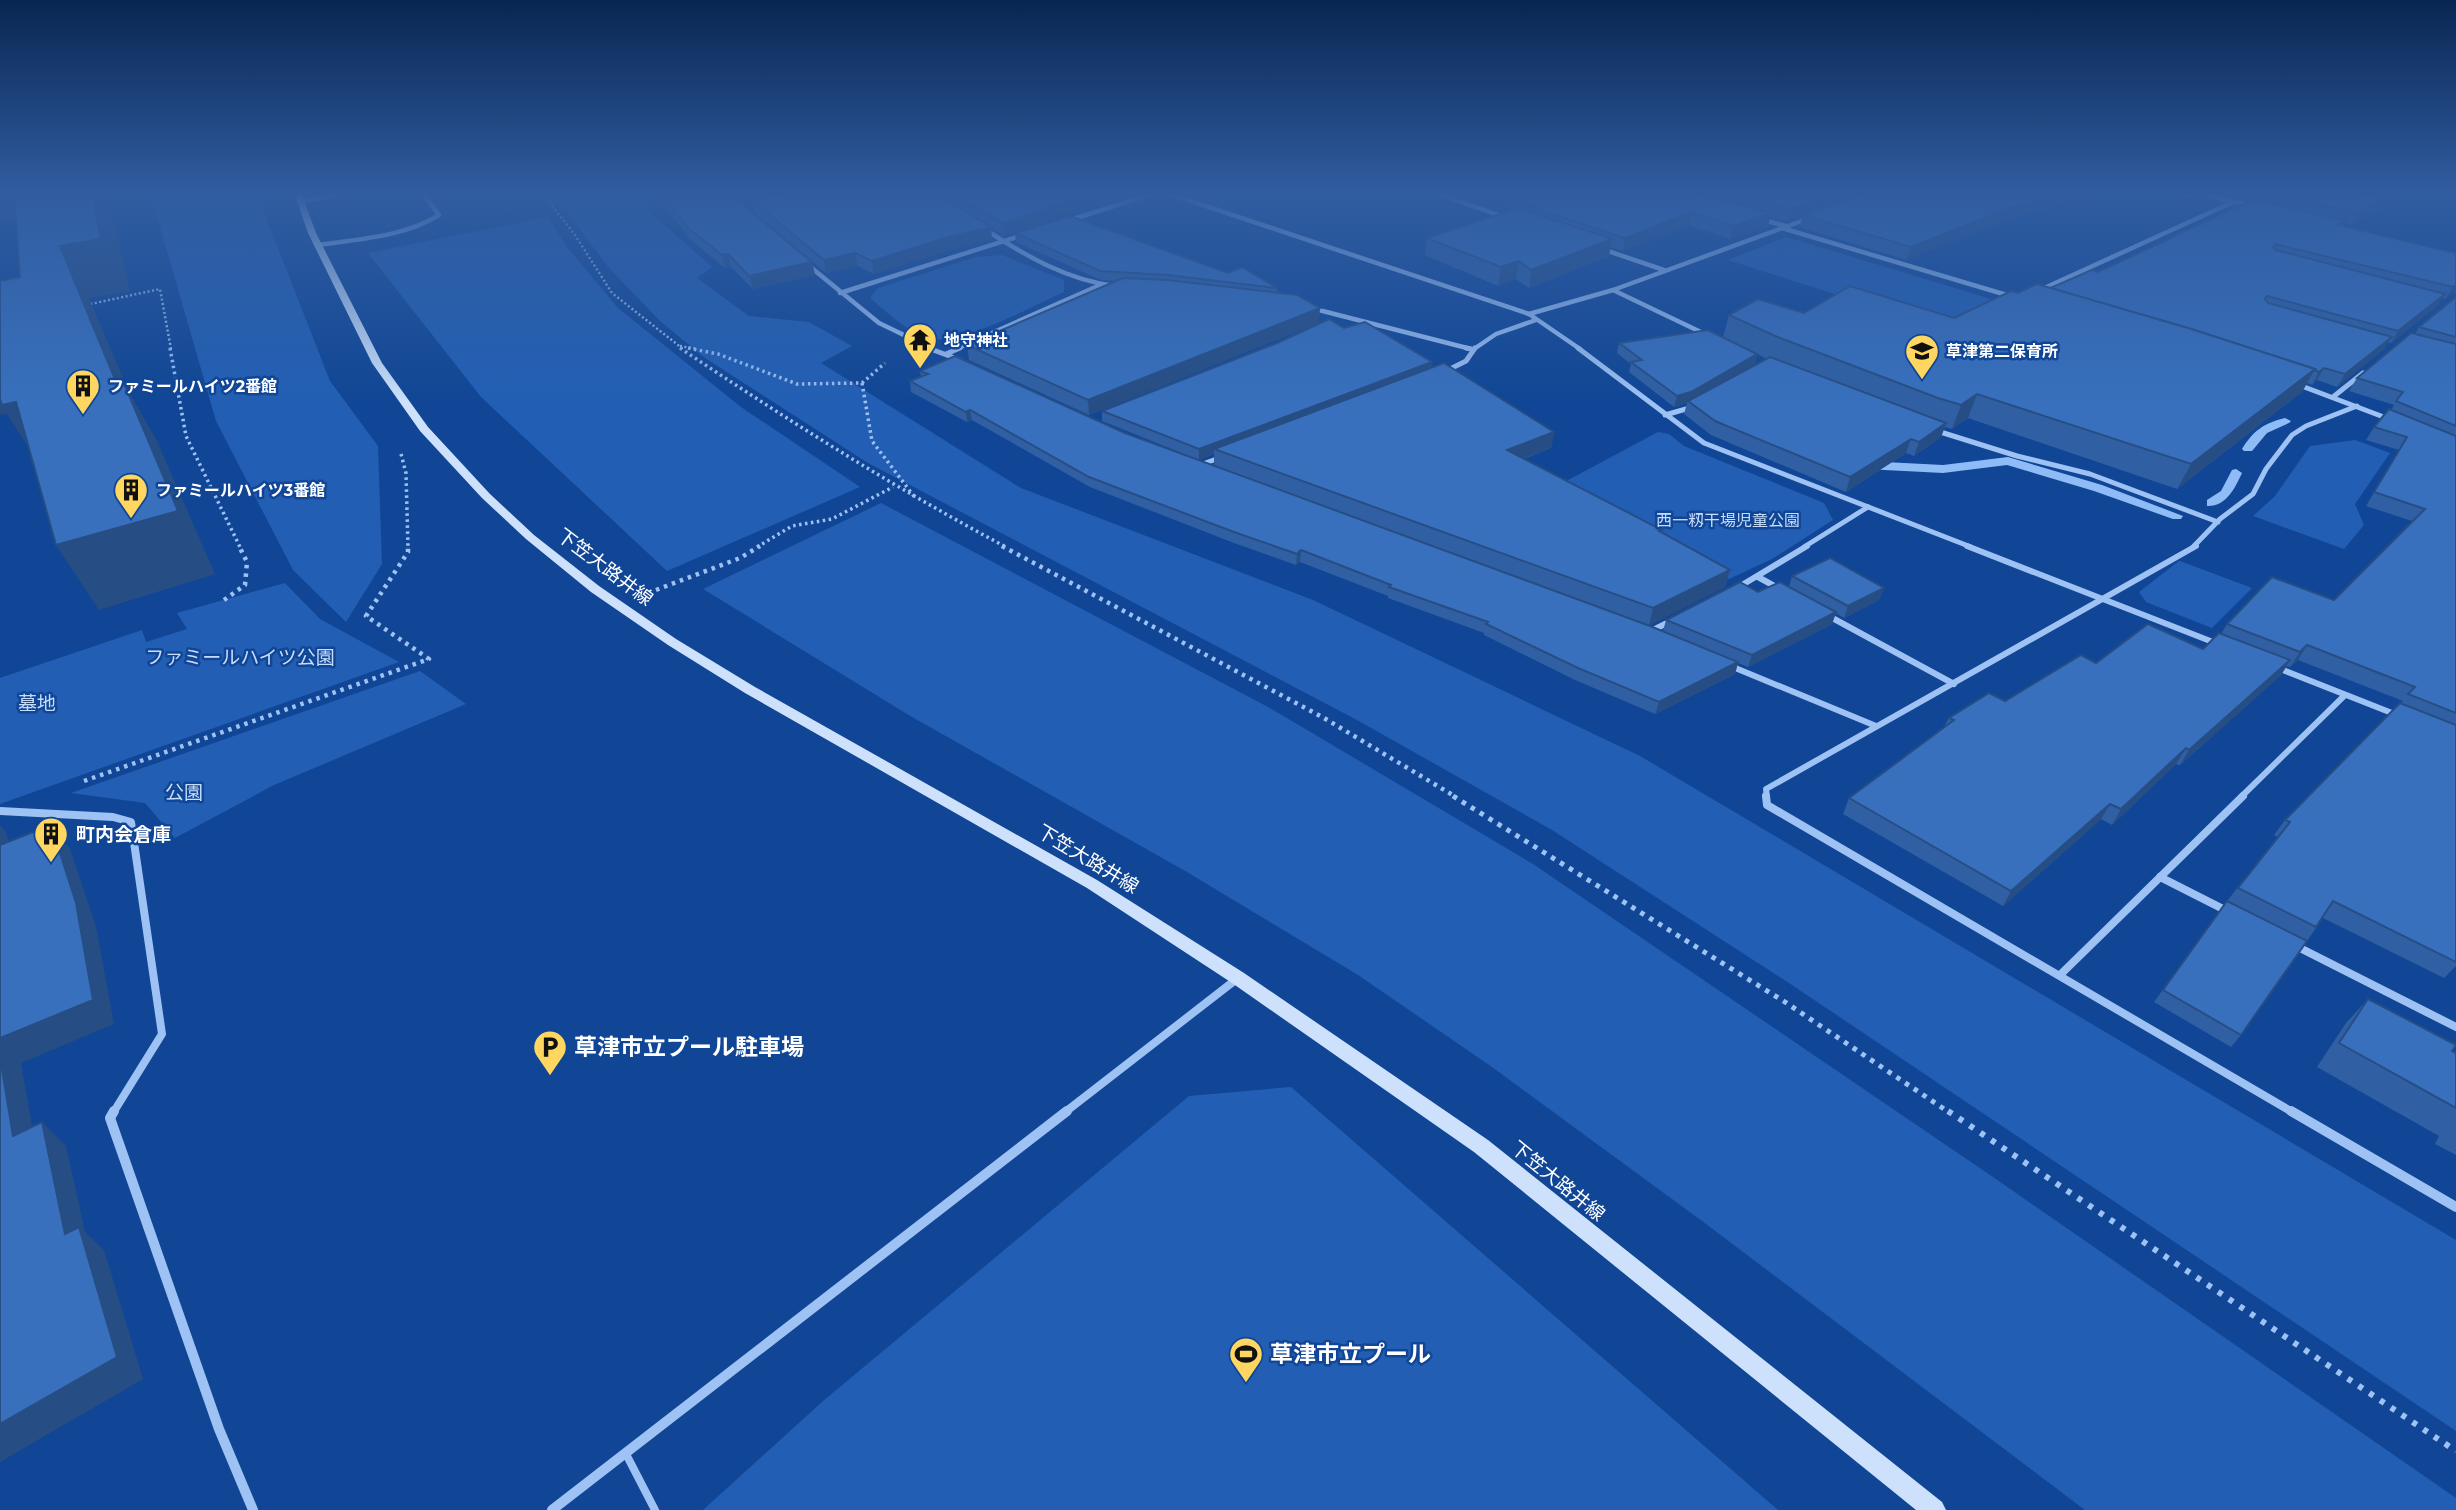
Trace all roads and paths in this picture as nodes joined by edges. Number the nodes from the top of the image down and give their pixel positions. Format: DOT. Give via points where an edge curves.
graph roads {
  1 [pos="327,262"];
  2 [pos="593,262"];
  3 [pos="806,262"];
  4 [pos="938,262"];
  5 [pos="1042,262"];
  6 [pos="1375,262"];
  7 [pos="1641,262"];
  8 [pos="1685,262"];
  9 [pos="1900,262"];
  10 [pos="2100,262"];
  11 [pos="1664,270"];
  12 [pos="1100,285"];
  13 [pos="1127,286"];
  14 [pos="1613,290"];
  15 [pos="840,293"];
  16 [pos="2032,293"];
  17 [pos="2019,299"];
  18 [pos="1298,305"];
  19 [pos="80,307"];
  20 [pos="1529,314"];
  21 [pos="1346,317"];
  22 [pos="1536,320"];
  23 [pos="1334,322"];
  24 [pos="1719,341"];
  25 [pos="676,345"];
  26 [pos="924,347"];
  27 [pos="1471,349"];
  28 [pos="911,352"];
  29 [pos="946,354"];
  30 [pos="970,365"];
  31 [pos="2364,372"];
  32 [pos="1436,376"];
  33 [pos="2295,384"];
  34 [pos="2333,397"];
  35 [pos="1702,401"];
  36 [pos="2357,407"];
  37 [pos="1665,415"];
  38 [pos="2394,422"];
  39 [pos="1927,427"];
  40 [pos="400,452"];
  41 [pos="1225,456"];
  42 [pos="1188,461"];
  43 [pos="1200,465"];
  44 [pos="1213,470"];
  45 [pos="894,487"];
  46 [pos="919,502"];
  47 [pos="1868,507"];
  48 [pos="2218,522"];
  49 [pos="1758,577"];
  50 [pos="1734,590"];
  51 [pos="1782,591"];
  52 [pos="2101,598"];
  53 [pos="224,600"];
  54 [pos="618,605"];
  55 [pos="1819,611"];
  56 [pos="1685,614"];
  57 [pos="1636,627"];
  58 [pos="1648,632"];
  59 [pos="1661,637"];
  60 [pos="2229,649"];
  61 [pos="1724,663"];
  62 [pos="2268,664"];
  63 [pos="1954,684"];
  64 [pos="2345,695"];
  65 [pos="2407,719"];
  66 [pos="1876,726"];
  67 [pos="79,783"];
  68 [pos="0,811"];
  69 [pos="2160,877"];
  70 [pos="2246,920"];
  71 [pos="2283,939"];
  72 [pos="2060,975"];
  73 [pos="1238,978"];
  74 [pos="2456,1027"];
  75 [pos="2456,1207"];
  76 [pos="2456,1451"];
  77 [pos="626,1453"];
  78 [pos="253,1510"];
  79 [pos="552,1510"];
  80 [pos="655,1510"];
  81 [pos="1934,1510"];
  1 -- 54 [label="main road, 下笠大路井線" via="377,363 424,429 530,537"];
  2 -- 25 [label="path" via="612,293"];
  3 -- 15 [label="street"];
  4 -- 15 [label="street"];
  5 -- 12 [label="street"];
  6 -- 20 [label="street"];
  7 -- 11 [label="street"];
  8 -- 11 [label="street"];
  9 -- 17 [label="street"];
  10 -- 16 [label="street"];
  11 -- 14 [label="street"];
  12 -- 13 [label="street"];
  12 -- 29 [label="street"];
  14 -- 20 [label="street"];
  14 -- 24 [label="street"];
  15 -- 26 [label="street" via="890,330"];
  18 -- 21 [label="street"];
  19 -- 53 [label="path" via="160,289 186,436 247,562 245,585"];
  20 -- 22 [label="street"];
  21 -- 23 [label="street"];
  21 -- 27 [label="street"];
  22 -- 27 [label="street"];
  22 -- 37 [label="street"];
  25 -- 45 [label="path"];
  25 -- 46 [label="path" via="718,354 797,384 862,383 872,441"];
  26 -- 28 [label="street"];
  26 -- 29 [label="street"];
  27 -- 32 [label="street" via="1466,361"];
  29 -- 30 [label="street"];
  31 -- 34 [label="street"];
  33 -- 34 [label="street"];
  34 -- 36 [label="street"];
  35 -- 37 [label="street"];
  36 -- 38 [label="street"];
  36 -- 48 [label="street" via="2292,435 2253,494"];
  37 -- 47 [label="street" via="1704,443"];
  39 -- 48 [label="street" via="2091,474"];
  40 -- 67 [label="path" via="408,552 366,616 429,659"];
  41 -- 43 [label="street"];
  42 -- 43 [label="street"];
  43 -- 44 [label="street"];
  45 -- 46 [label="path"];
  45 -- 54 [label="path" via="832,519 792,526 740,558"];
  46 -- 76 [label="path" via="1324,718 1531,842 1785,1002"];
  47 -- 49 [label="street"];
  47 -- 52 [label="street"];
  48 -- 52 [label="street" via="2196,546"];
  49 -- 50 [label="street"];
  49 -- 51 [label="street"];
  52 -- 60 [label="street"];
  52 -- 63 [label="street"];
  54 -- 73 [label="main road, 下笠大路井線" via="750,690 1091,884"];
  55 -- 63 [label="street"];
  56 -- 58 [label="street"];
  57 -- 58 [label="street"];
  58 -- 59 [label="street"];
  61 -- 66 [label="street"];
  62 -- 64 [label="street"];
  63 -- 66 [label="street"];
  64 -- 65 [label="street"];
  64 -- 69 [label="street"];
  66 -- 72 [label="street" via="1766,789 1767,805"];
  68 -- 78 [label="street" via="131,821 162,1034 110,1118 219,1429"];
  69 -- 70 [label="street"];
  69 -- 72 [label="street"];
  71 -- 74 [label="street"];
  72 -- 75 [label="street"];
  73 -- 77 [label="street"];
  73 -- 81 [label="main road, 下笠大路井線" via="1480,1146"];
  77 -- 79 [label="street"];
  77 -- 80 [label="lane"];
}
